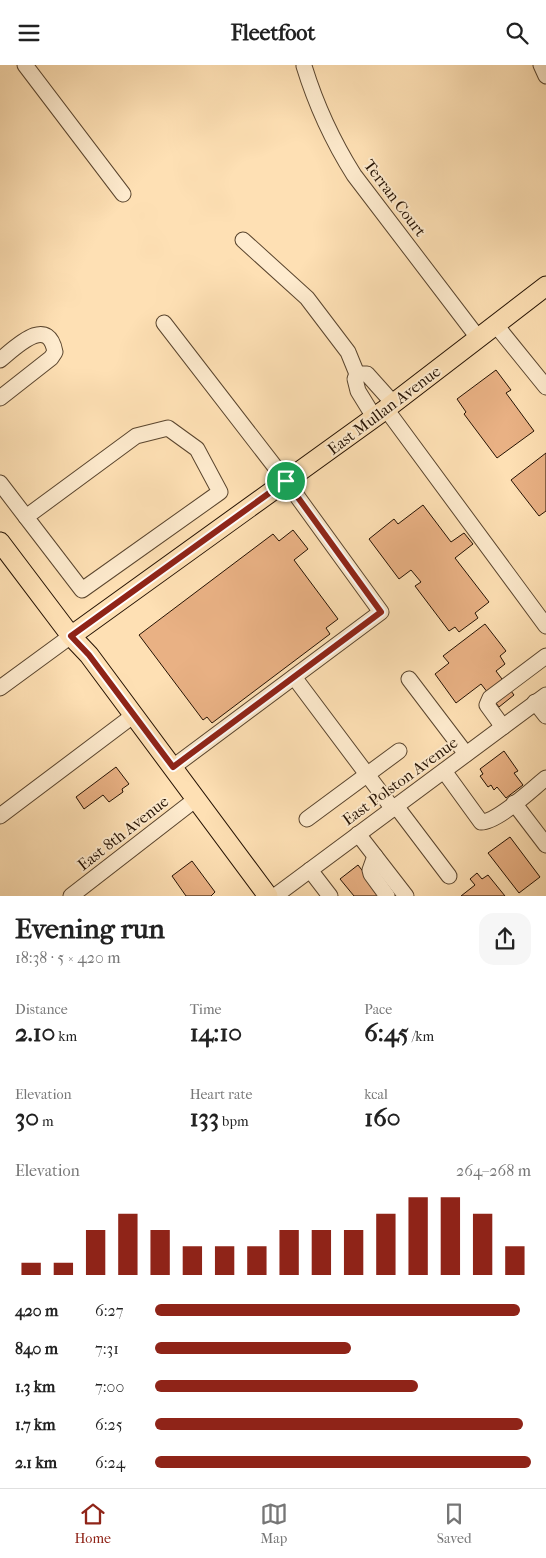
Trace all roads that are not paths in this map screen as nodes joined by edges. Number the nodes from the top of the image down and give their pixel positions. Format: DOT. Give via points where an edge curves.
graph roads {
  1 [pos="25,65"];
  2 [pos="541,65"];
  3 [pos="304,66"];
  4 [pos="546,76"];
  5 [pos="123,194"];
  6 [pos="243,240"];
  7 [pos="546,286"];
  8 [pos="164,323"];
  9 [pos="495,324"];
  10 [pos="479,339"];
  11 [pos="0,359"];
  12 [pos="357,374"];
  13 [pos="546,387"];
  14 [pos="0,398"];
  15 [pos="384,410"];
  16 [pos="286,481"];
  17 [pos="0,483"];
  18 [pos="26,517"];
  19 [pos="3,551"];
  20 [pos="546,626"];
  21 [pos="71,636"];
  22 [pos="546,657"];
  23 [pos="294,677"];
  24 [pos="409,679"];
  25 [pos="0,688"];
  26 [pos="541,699"];
  27 [pos="134,715"];
  28 [pos="546,717"];
  29 [pos="503,727"];
  30 [pos="399,751"];
  31 [pos="466,754"];
  32 [pos="173,767"];
  33 [pos="444,771"];
  34 [pos="367,775"];
  35 [pos="543,786"];
  36 [pos="196,799"];
  37 [pos="514,803"];
  38 [pos="394,807"];
  39 [pos="0,816"];
  40 [pos="307,819"];
  41 [pos="358,834"];
  42 [pos="546,845"];
  43 [pos="375,856"];
  44 [pos="310,870"];
  45 [pos="450,876"];
  46 [pos="72,895"];
  47 [pos="268,895"];
  48 [pos="275,895"];
  49 [pos="330,895"];
  50 [pos="387,895"];
  51 [pos="406,895"];
  1 -- 5 [label="street"];
  2 -- 4 [label="street"];
  3 -- 10 [label="street, Terran Court" via="314,99 342,156"];
  6 -- 12 [label="street" via="307,298 348,352"];
  7 -- 9 [label="main road, East Mullan Avenue"];
  8 -- 16 [label="street"];
  9 -- 10 [label="main road, East Mullan Avenue"];
  9 -- 13 [label="street"];
  10 -- 15 [label="main road, East Mullan Avenue"];
  11 -- 14 [label="street" via="34,334 43,334 54,345 55,352 51,358"];
  12 -- 15 [label="street" via="367,374"];
  12 -- 15 [label="street" via="354,379 358,391"];
  15 -- 16 [label="main road, East Mullan Avenue"];
  15 -- 20 [label="street"];
  16 -- 21 [label="main road, East Mullan Avenue"];
  16 -- 23 [label="street" via="381,612"];
  17 -- 18 [label="street"];
  18 -- 18 [label="street" via="82,590 220,493 197,449 168,428 136,436"];
  19 -- 21 [label="main road"];
  21 -- 25 [label="street, East Mullan Avenue"];
  21 -- 27 [label="main road"];
  22 -- 29 [label="street" via="487,702"];
  23 -- 32 [label="street"];
  23 -- 34 [label="street"];
  24 -- 31 [label="street"];
  26 -- 28 [label="street"];
  26 -- 29 [label="street, East Polston Avenue"];
  27 -- 32 [label="main road"];
  27 -- 39 [label="street"];
  29 -- 31 [label="street, East Polston Avenue"];
  30 -- 34 [label="street"];
  31 -- 33 [label="street, East Polston Avenue"];
  32 -- 36 [label="main road"];
  33 -- 37 [label="street" via="481,822 499,816"];
  33 -- 38 [label="street, East Polston Avenue"];
  34 -- 38 [label="street"];
  34 -- 40 [label="street"];
  35 -- 37 [label="street"];
  36 -- 46 [label="street, East 8th Avenue"];
  36 -- 47 [label="main road"];
  37 -- 42 [label="street"];
  38 -- 41 [label="street, East Polston Avenue"];
  38 -- 45 [label="street"];
  41 -- 43 [label="street"];
  41 -- 44 [label="street, East Polston Avenue"];
  43 -- 50 [label="street" via="371,874"];
  43 -- 51 [label="street"];
  44 -- 48 [label="street, East Polston Avenue"];
  44 -- 49 [label="street"];
}
